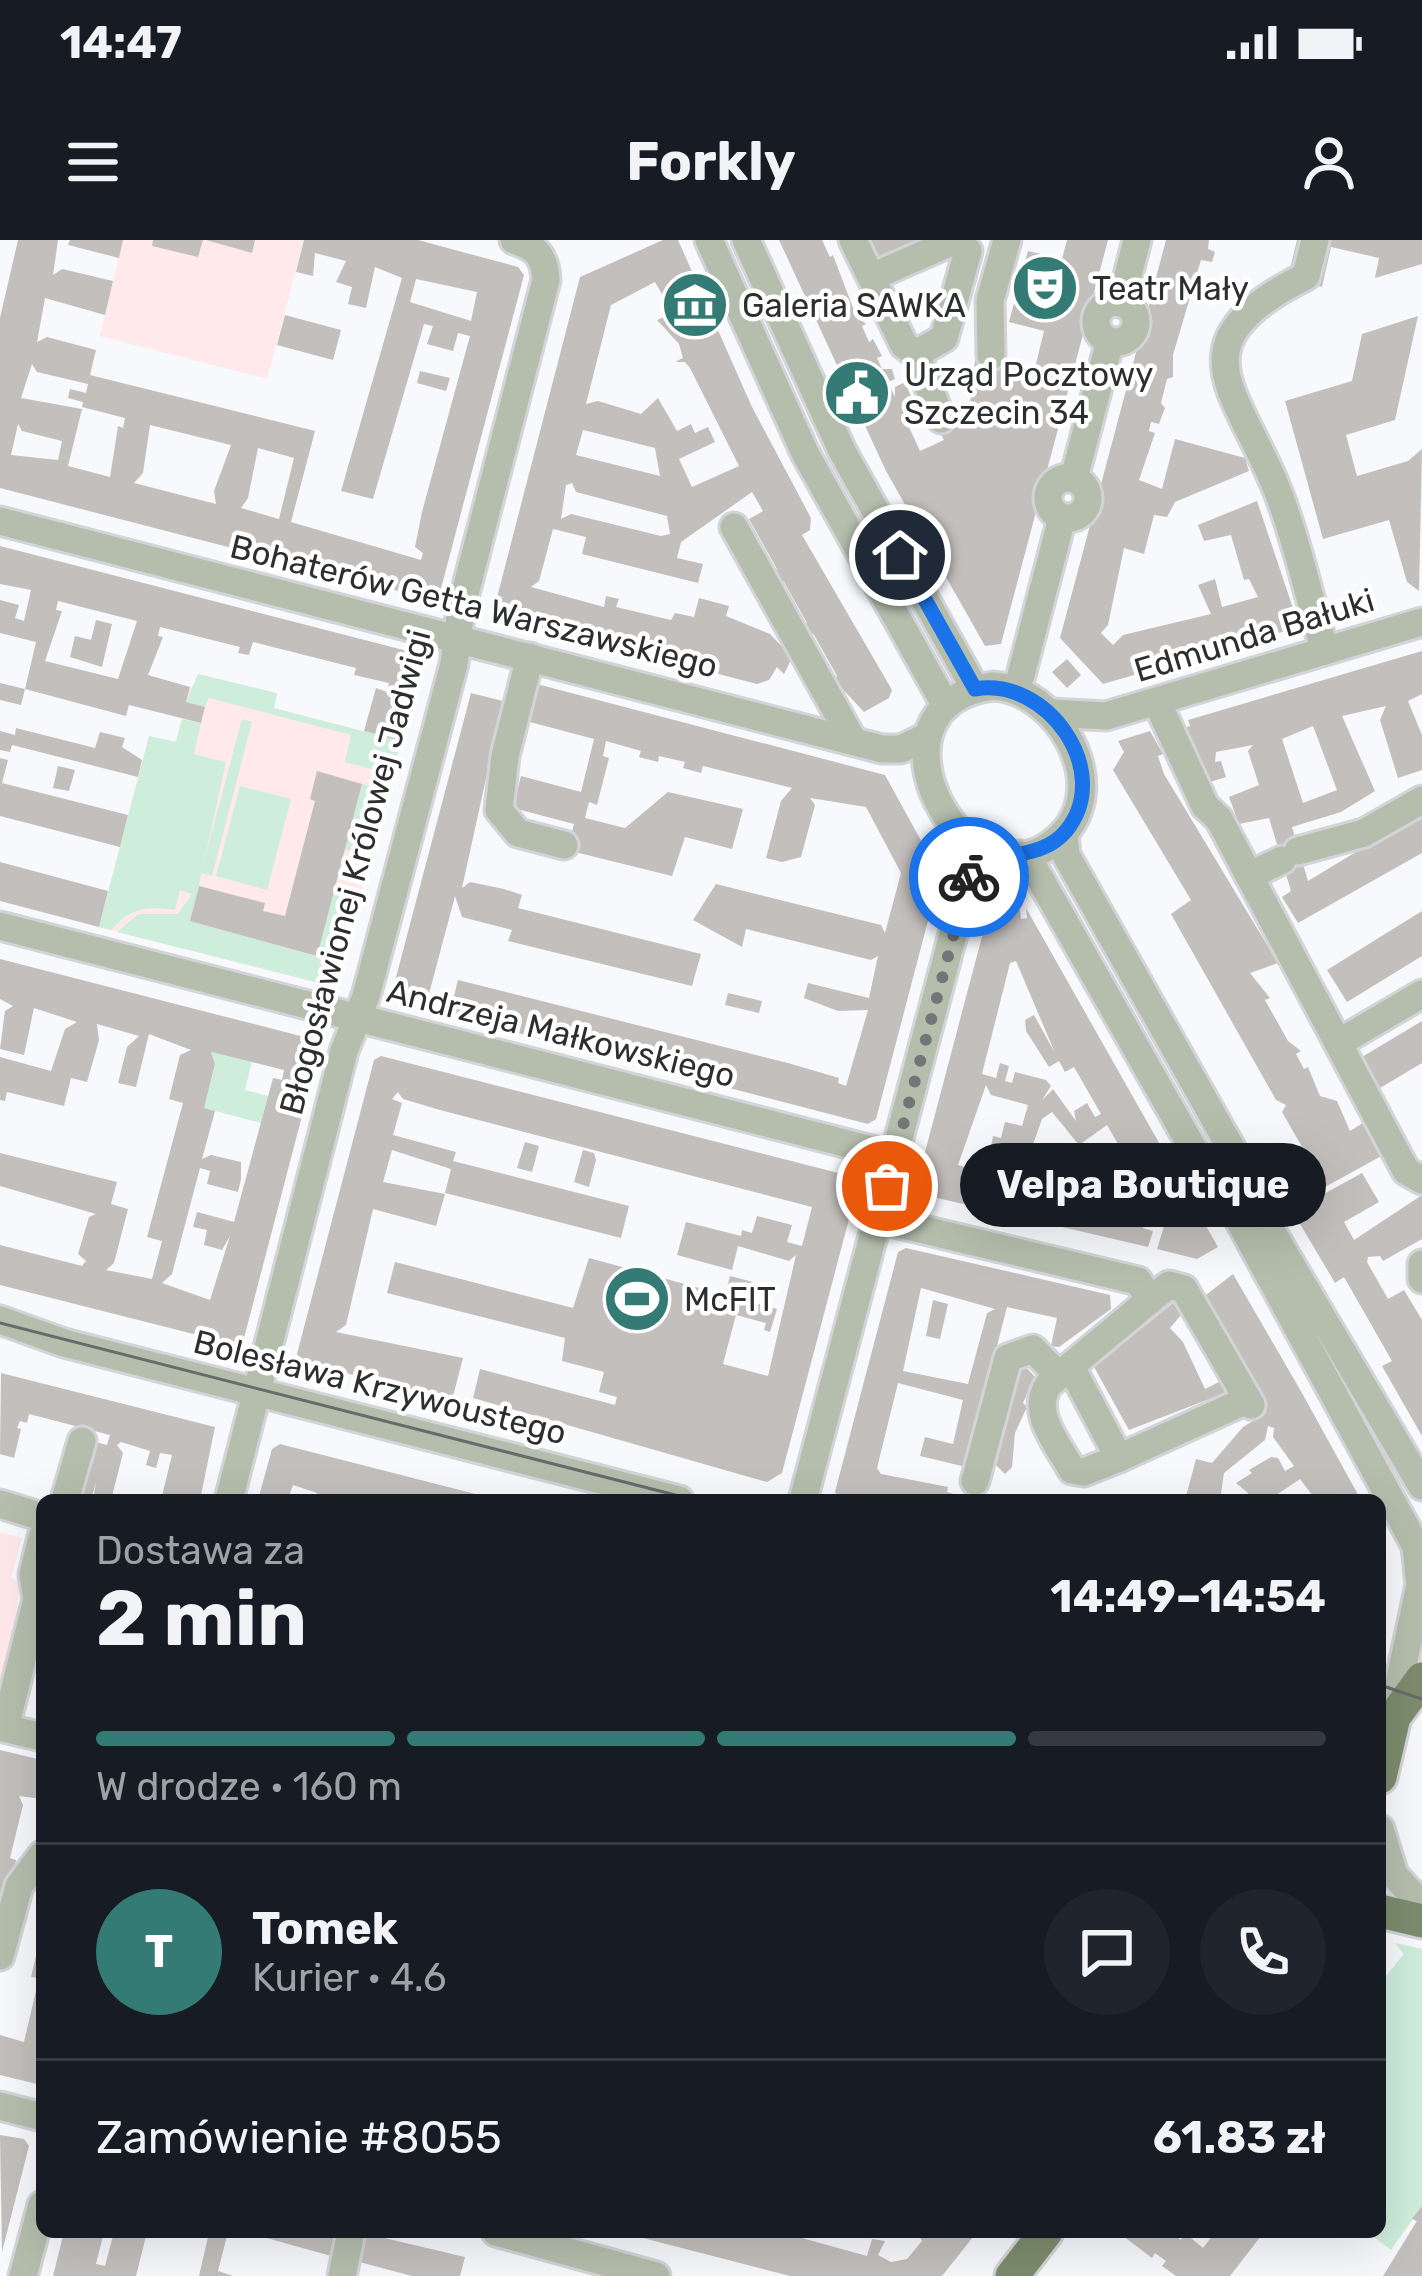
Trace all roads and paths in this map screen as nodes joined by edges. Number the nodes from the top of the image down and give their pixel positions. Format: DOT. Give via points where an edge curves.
graph roads {
  1 [pos="514,240"];
  2 [pos="709,240"];
  3 [pos="746,240"];
  4 [pos="853,240"];
  5 [pos="1007,240"];
  6 [pos="1137,240"];
  7 [pos="1315,240"];
  8 [pos="962,245"];
  9 [pos="872,277"];
  10 [pos="916,354"];
  11 [pos="991,356"];
  12 [pos="941,419"];
  13 [pos="0,521"];
  14 [pos="734,527"];
  15 [pos="1422,622"];
  16 [pos="456,638"];
  17 [pos="1325,651"];
  18 [pos="530,658"];
  19 [pos="1021,675"];
  20 [pos="975,689"];
  21 [pos="1157,702"];
  22 [pos="946,706"];
  23 [pos="1052,713"];
  24 [pos="1106,716"];
  25 [pos="928,736"];
  26 [pos="853,741"];
  27 [pos="1078,761"];
  28 [pos="1422,800"];
  29 [pos="1064,833"];
  30 [pos="968,841"];
  31 [pos="564,845"];
  32 [pos="1010,855"];
  33 [pos="969,874"];
  34 [pos="1250,876"];
  35 [pos="0,926"];
  36 [pos="1422,994"];
  37 [pos="356,1018"];
  38 [pos="1340,1042"];
  39 [pos="895,1156"];
  40 [pos="1422,1180"];
  41 [pos="878,1219"];
  42 [pos="1422,1264"];
  43 [pos="1422,1279"];
  44 [pos="1141,1290"];
  45 [pos="0,1320"];
  46 [pos="0,1338"];
  47 [pos="64,1343"];
  48 [pos="1065,1371"];
  49 [pos="256,1392"];
  50 [pos="82,1442"];
  51 [pos="1119,1458"];
  52 [pos="975,1481"];
  53 [pos="1422,1486"];
  54 [pos="67,1494"];
  55 [pos="230,1494"];
  56 [pos="656,1494"];
  57 [pos="805,1494"];
  58 [pos="0,1504"];
  59 [pos="36,1515"];
  60 [pos="36,1562"];
  61 [pos="36,1593"];
  62 [pos="36,1603"];
  63 [pos="1415,1645"];
  64 [pos="1397,1711"];
  65 [pos="3,1728"];
  66 [pos="36,1736"];
  67 [pos="1386,1849"];
  68 [pos="36,1864"];
  69 [pos="1402,1917"];
  70 [pos="0,1956"];
  71 [pos="0,2106"];
  72 [pos="36,2115"];
  73 [pos="36,2227"];
  74 [pos="350,2238"];
  75 [pos="523,2238"];
  76 [pos="1041,2238"];
  77 [pos="603,2256"];
  78 [pos="23,2276"];
  79 [pos="341,2276"];
  80 [pos="656,2276"];
  81 [pos="1012,2276"];
  1 -- 16 [label="street, Błogosławionej Królowej Jadwigi" via="535,248 546,280"];
  2 -- 22 [label="street" via="805,453"];
  3 -- 20 [label="street" via="842,451"];
  4 -- 9 [label="street"];
  5 -- 11 [label="street" via="990,300"];
  6 -- 19 [label="street" via="1120,303 1097,314 1098,332 1110,341 1074,478 1050,490 1051,510 1063,518"];
  7 -- 17 [label="street" via="1306,276 1258,300 1236,325 1227,373 1234,405 1278,492"];
  8 -- 9 [label="street"];
  8 -- 10 [label="street" via="944,338"];
  9 -- 10 [label="street"];
  10 -- 12 [label="street"];
  13 -- 16 [label="street, Bohaterów Getta Warszawskiego"];
  14 -- 26 [label="street"];
  15 -- 17 [label="street, Edmunda Bałuki"];
  16 -- 18 [label="street, Bohaterów Getta Warszawskiego"];
  16 -- 37 [label="street, Błogosławionej Królowej Jadwigi"];
  17 -- 21 [label="street, Edmunda Bałuki"];
  18 -- 26 [label="street, Bohaterów Getta Warszawskiego"];
  18 -- 31 [label="street" via="499,810 518,833"];
  20 -- 22 [label="street"];
  20 -- 23 [label="street" via="1016,689"];
  21 -- 24 [label="street, Edmunda Bałuki"];
  21 -- 34 [label="street" via="1204,806"];
  22 -- 25 [label="street"];
  23 -- 24 [label="street, Edmunda Bałuki"];
  23 -- 27 [label="street"];
  24 -- 27 [label="street, Edmunda Bałuki"];
  25 -- 26 [label="street, Bohaterów Getta Warszawskiego" via="894,750"];
  25 -- 30 [label="street" via="930,782"];
  27 -- 29 [label="street" via="1082,796"];
  28 -- 34 [label="street"];
  29 -- 32 [label="street" via="1041,850"];
  29 -- 53 [label="street" via="1066,855 1259,1209"];
  30 -- 32 [label="street"];
  30 -- 33 [label="street"];
  32 -- 33 [label="street"];
  32 -- 63 [label="street" via="1035,870 1412,1536 1421,1579"];
  33 -- 39 [label="street"];
  34 -- 38 [label="street"];
  35 -- 37 [label="street, Andrzeja Małkowskiego"];
  36 -- 38 [label="street"];
  37 -- 39 [label="street, Andrzeja Małkowskiego"];
  37 -- 49 [label="street, Błogosławionej Królowej Jadwigi"];
  38 -- 40 [label="street" via="1406,1171"];
  39 -- 41 [label="street"];
  41 -- 44 [label="street"];
  41 -- 57 [label="street"];
  42 -- 43 [label="street"];
  44 -- 48 [label="street"];
  44 -- 51 [label="street" via="1184,1288 1249,1403"];
  45 -- 47 [label="street, Bolesława Krzywoustego"];
  46 -- 47 [label="street, Bolesława Krzywoustego"];
  47 -- 49 [label="street, Bolesława Krzywoustego"];
  48 -- 51 [label="street"];
  48 -- 51 [label="street" via="1045,1390 1040,1411 1072,1470"];
  48 -- 52 [label="street" via="1034,1349 1008,1358"];
  49 -- 55 [label="street, Błogosławionej Królowej Jadwigi"];
  49 -- 56 [label="street, Bolesława Krzywoustego"];
  50 -- 54 [label="street"];
  58 -- 59 [label="street"];
  60 -- 61 [label="street"];
  62 -- 65 [label="street"];
  63 -- 64 [label="street"];
  65 -- 66 [label="street"];
  67 -- 69 [label="street"];
  68 -- 70 [label="street" via="19,1886"];
  71 -- 72 [label="street"];
  73 -- 78 [label="street"];
  74 -- 79 [label="street"];
  75 -- 77 [label="street"];
  76 -- 81 [label="main road"];
  77 -- 80 [label="street"];
}
